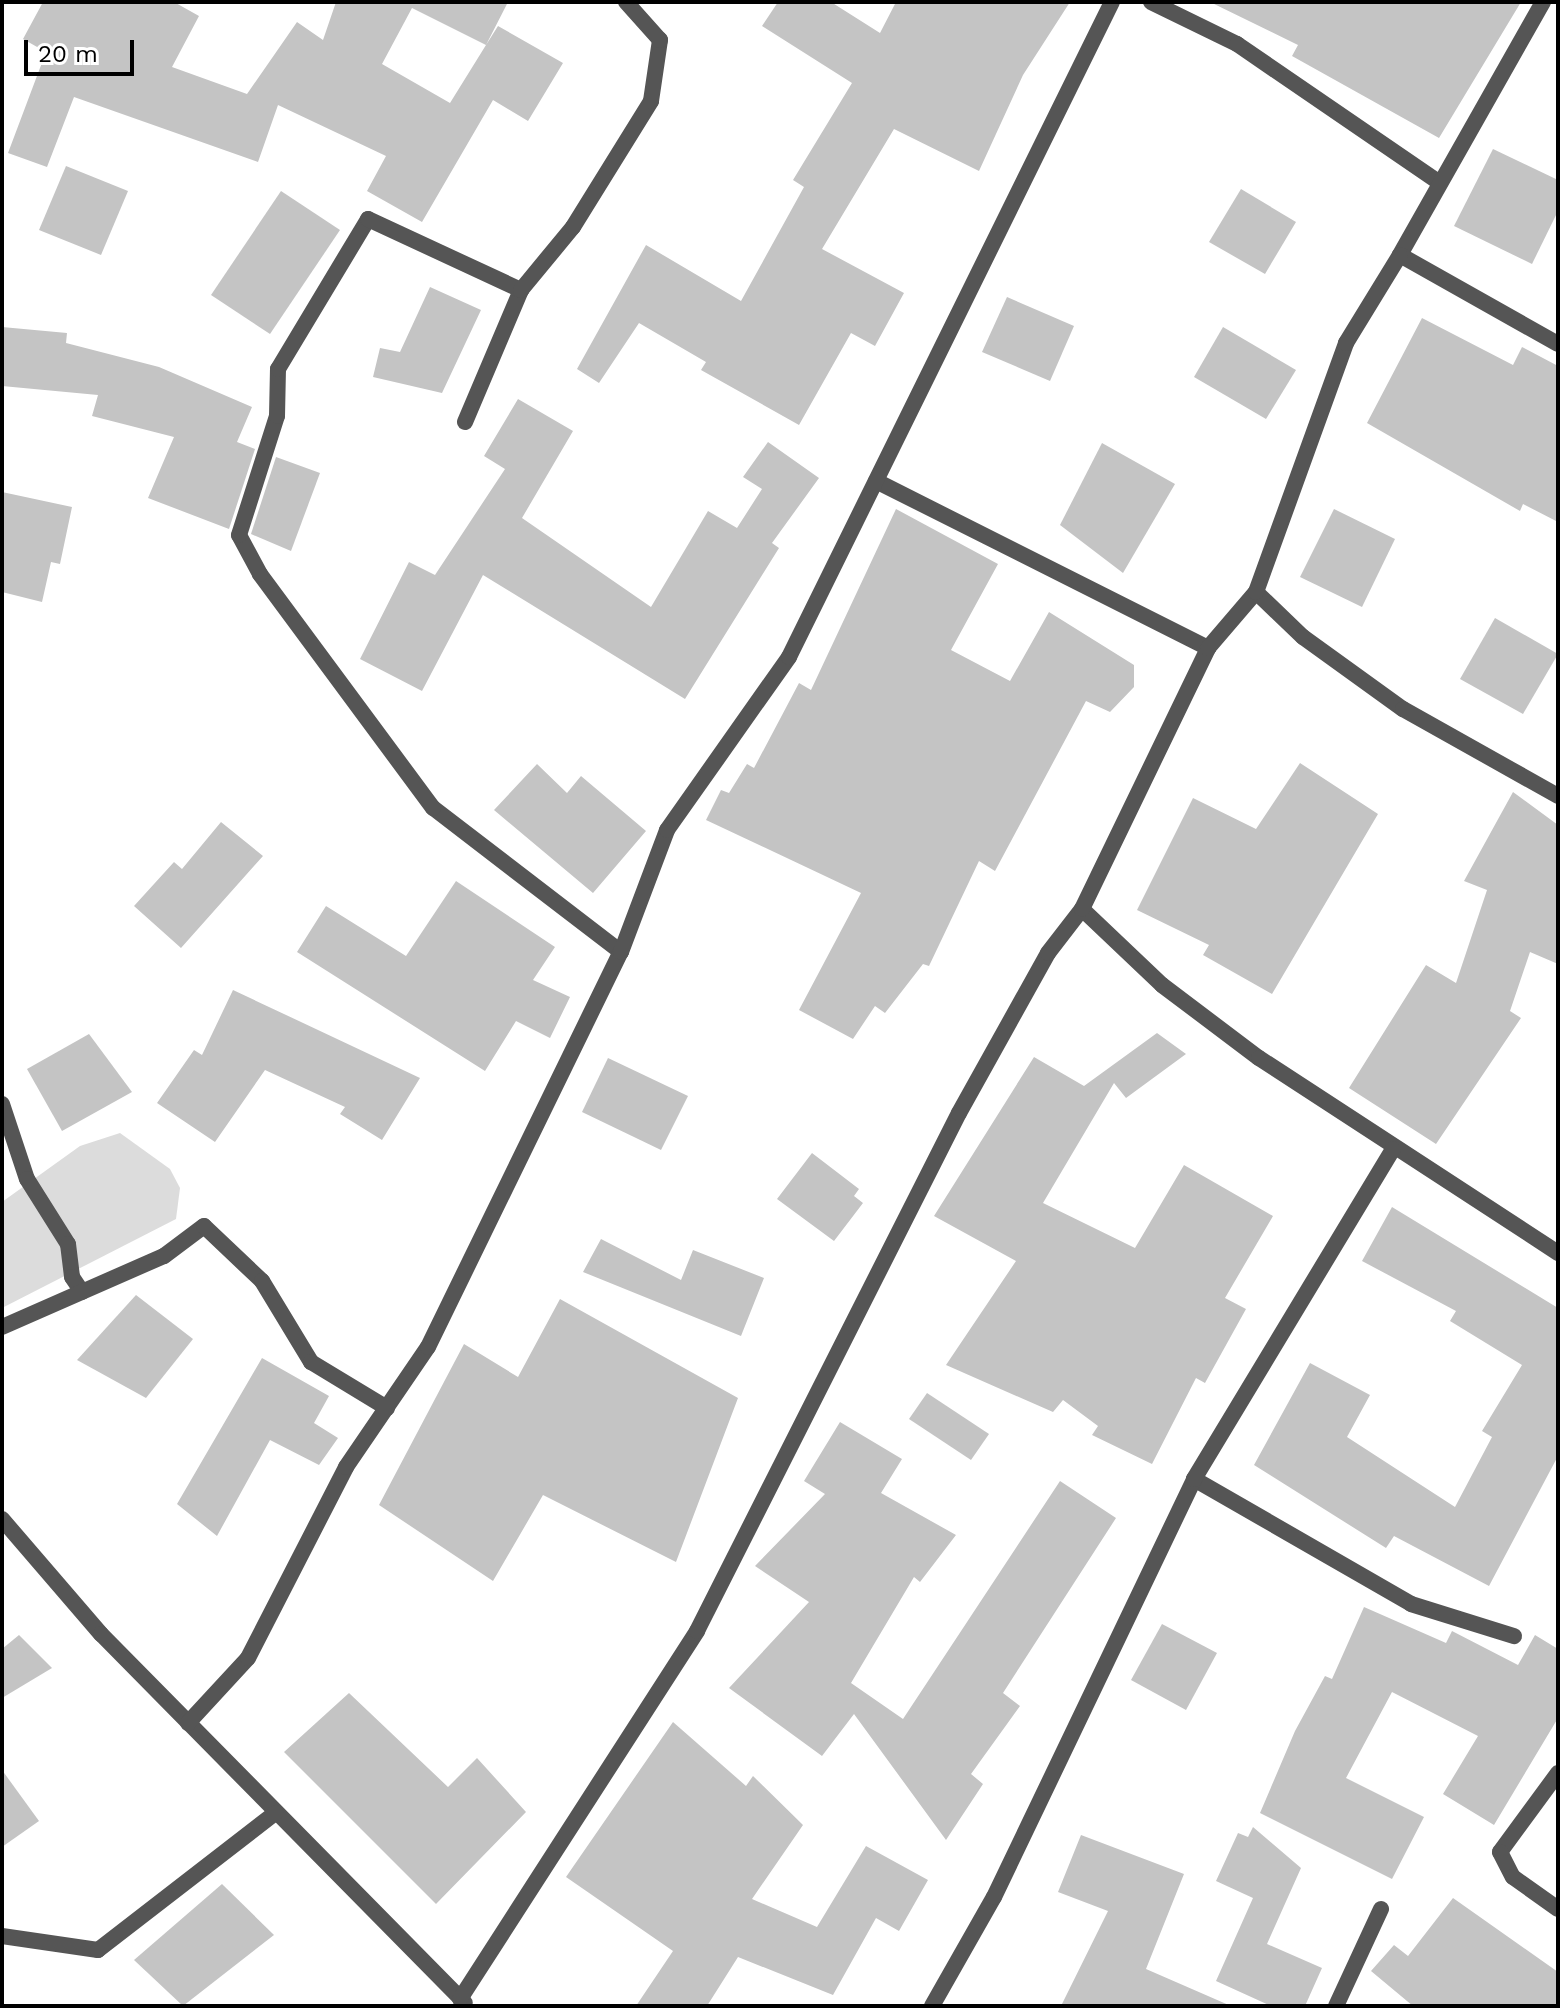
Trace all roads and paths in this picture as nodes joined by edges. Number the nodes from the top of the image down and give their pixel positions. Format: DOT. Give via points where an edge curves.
graph roads {
  1 [pos="626,2"];
  2 [pos="1112,2"];
  3 [pos="1151,2"];
  4 [pos="1543,2"];
  5 [pos="1440,183"];
  6 [pos="1400,255"];
  7 [pos="521,290"];
  8 [pos="1558,344"];
  9 [pos="465,422"];
  10 [pos="876,481"];
  11 [pos="1256,592"];
  12 [pos="1208,648"];
  13 [pos="1558,796"];
  14 [pos="1082,909"];
  15 [pos="621,952"];
  16 [pos="2,1104"];
  17 [pos="1393,1149"];
  18 [pos="1558,1253"];
  19 [pos="82,1292"];
  20 [pos="2,1327"];
  21 [pos="387,1408"];
  22 [pos="1194,1479"];
  23 [pos="2,1519"];
  24 [pos="1514,1636"];
  25 [pos="188,1723"];
  26 [pos="1558,1773"];
  27 [pos="275,1813"];
  28 [pos="1381,1909"];
  29 [pos="1558,1909"];
  30 [pos="2,1936"];
  31 [pos="464,2002"];
  32 [pos="932,2006"];
  33 [pos="1336,2006"];
  1 -- 7 [label="street" via="660,40 651,101 573,227"];
  2 -- 10 [label="street"];
  3 -- 5 [label="street" via="1237,44"];
  4 -- 5 [label="street"];
  5 -- 6 [label="street"];
  6 -- 8 [label="street"];
  6 -- 11 [label="street" via="1346,343"];
  7 -- 9 [label="street"];
  7 -- 15 [label="street" via="368,219 278,369 277,416 239,535 260,574 433,808"];
  10 -- 12 [label="street"];
  10 -- 15 [label="street" via="789,657 667,830"];
  11 -- 12 [label="street"];
  11 -- 13 [label="street" via="1303,637 1403,709"];
  12 -- 14 [label="street"];
  14 -- 17 [label="street" via="1162,985"];
  14 -- 31 [label="street" via="1048,953 959,1113 697,1631"];
  15 -- 21 [label="street" via="428,1347"];
  16 -- 19 [label="street" via="27,1179 68,1244 72,1277"];
  17 -- 18 [label="street"];
  17 -- 22 [label="street"];
  19 -- 20 [label="street"];
  19 -- 21 [label="street" via="164,1256 204,1226 215,1229 262,1281 311,1362"];
  21 -- 25 [label="street" via="346,1467 248,1658"];
  22 -- 24 [label="street" via="1411,1604"];
  22 -- 32 [label="street" via="994,1897"];
  23 -- 25 [label="street"];
  25 -- 27 [label="street"];
  26 -- 29 [label="street" via="1500,1852 1513,1877"];
  27 -- 30 [label="street" via="98,1950"];
  27 -- 31 [label="street"];
  28 -- 33 [label="street"];
}
